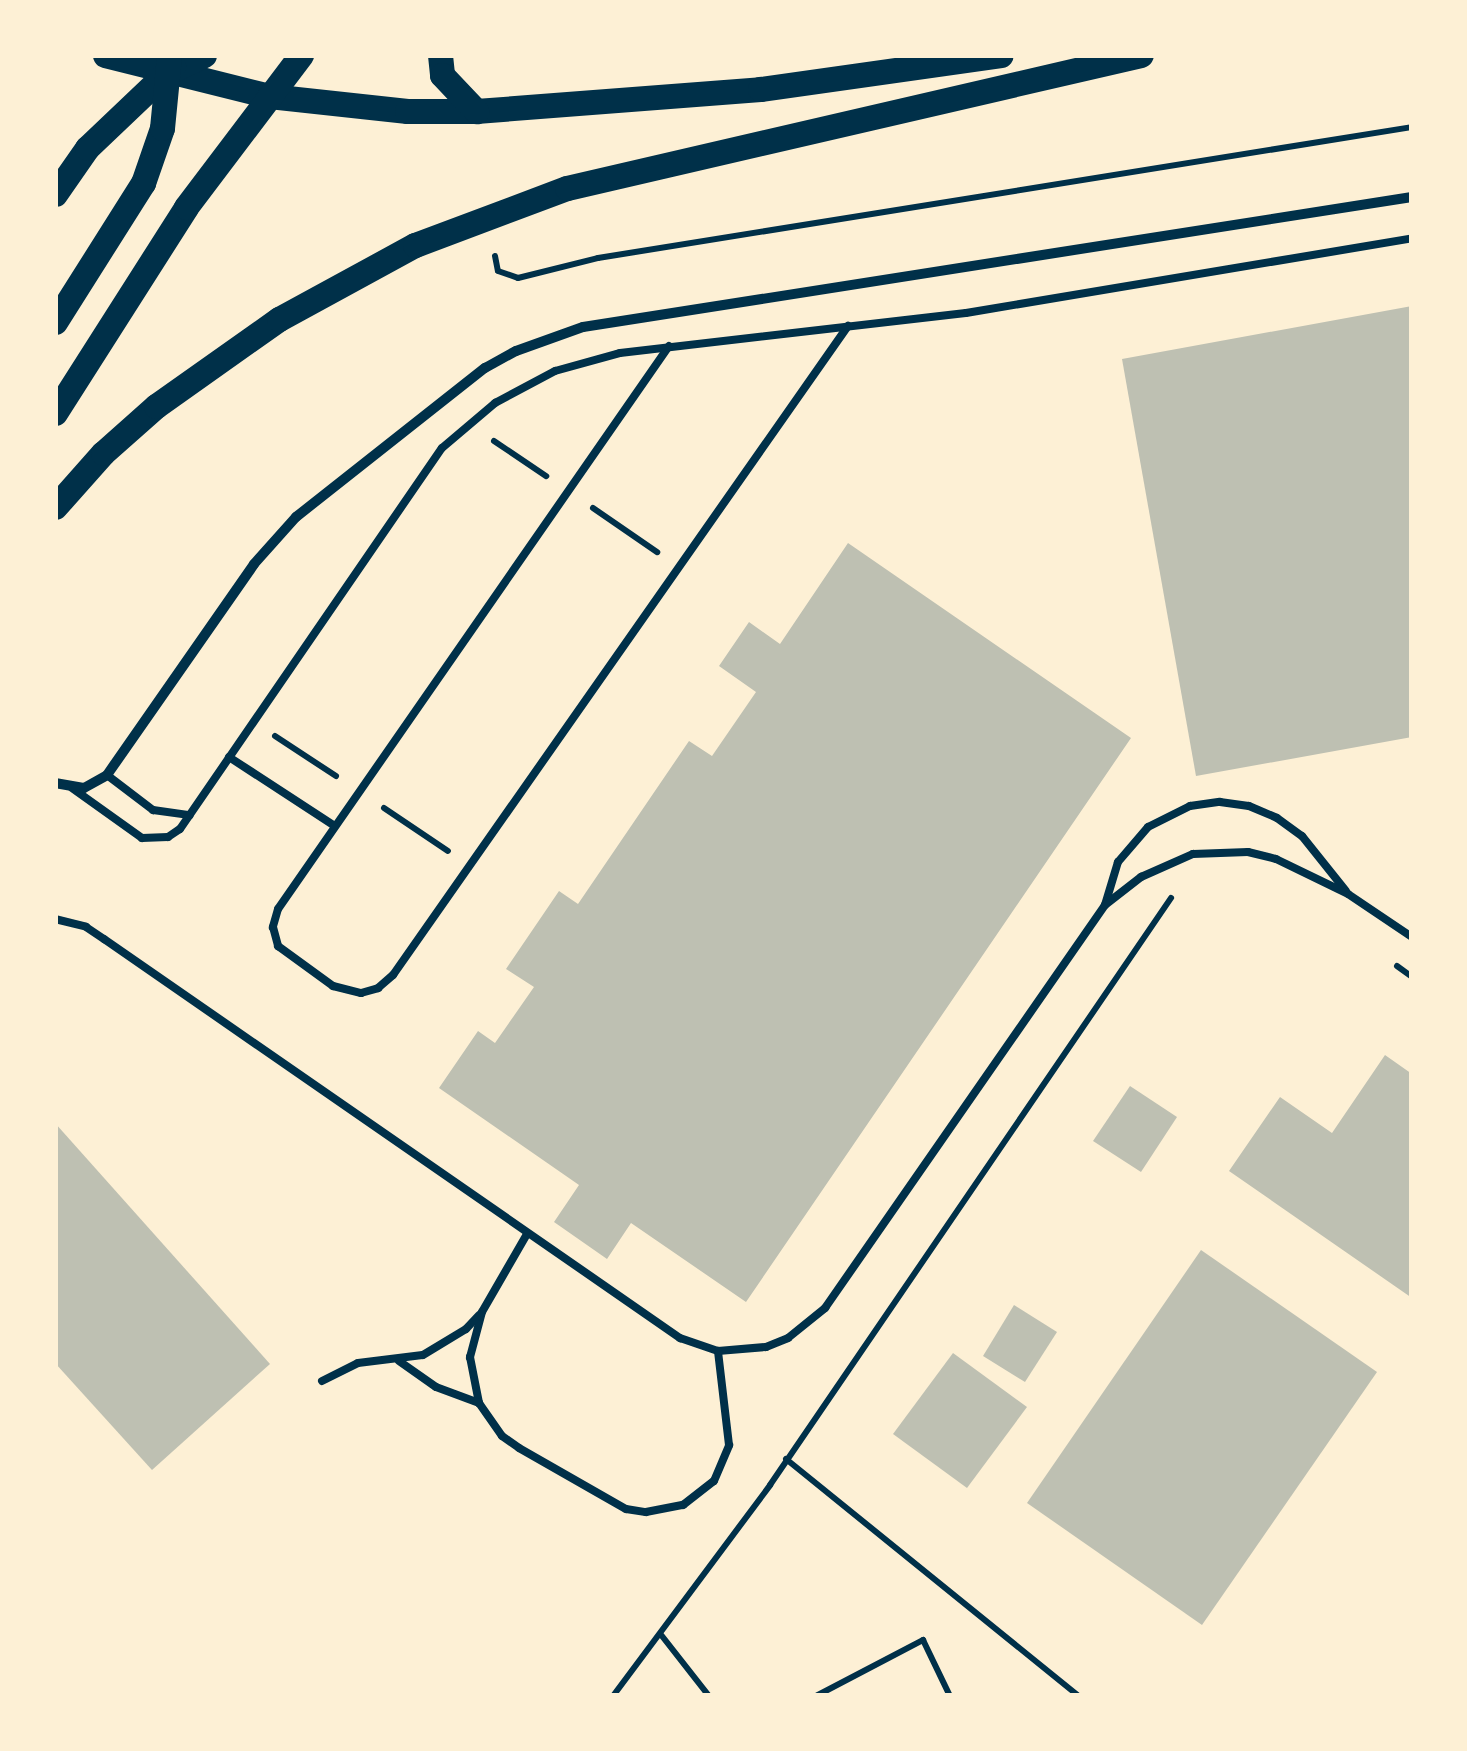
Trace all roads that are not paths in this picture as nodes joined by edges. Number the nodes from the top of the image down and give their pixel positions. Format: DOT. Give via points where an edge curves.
graph roads {
  1 [pos="106,55"];
  2 [pos="204,55"];
  3 [pos="301,55"];
  4 [pos="440,55"];
  5 [pos="1000,55"];
  6 [pos="1141,55"];
  7 [pos="173,61"];
  8 [pos="269,96"];
  9 [pos="476,111"];
  10 [pos="55,194"];
  11 [pos="1412,197"];
  12 [pos="1412,238"];
  13 [pos="55,322"];
  14 [pos="848,326"];
  15 [pos="669,346"];
  16 [pos="55,413"];
  17 [pos="55,507"];
  18 [pos="229,757"];
  19 [pos="107,775"];
  20 [pos="55,782"];
  21 [pos="72,788"];
  22 [pos="190,814"];
  23 [pos="335,826"];
  24 [pos="1348,894"];
  25 [pos="1105,905"];
  26 [pos="55,919"];
  27 [pos="1412,937"];
  28 [pos="528,1234"];
  29 [pos="482,1312"];
  30 [pos="718,1351"];
  31 [pos="398,1361"];
  32 [pos="322,1381"];
  33 [pos="479,1403"];
  1 -- 7 [label="main road"];
  2 -- 7 [label="main road"];
  3 -- 8 [label="main road"];
  4 -- 9 [label="main road" via="442,75"];
  5 -- 9 [label="main road" via="760,89"];
  6 -- 17 [label="main road" via="633,172 415,245 279,319 156,406"];
  7 -- 8 [label="main road"];
  7 -- 10 [label="main road" via="88,148"];
  7 -- 13 [label="main road" via="144,183"];
  8 -- 9 [label="main road"];
  8 -- 16 [label="main road" via="186,207"];
  11 -- 19 [label="street" via="584,327 516,351 296,516 254,564"];
  12 -- 14 [label="lane" via="1093,294"];
  14 -- 15 [label="lane"];
  14 -- 23 [label="lane" via="393,975 360,993 333,986 292,959 274,937 278,909"];
  15 -- 18 [label="lane" via="555,371 468,423 420,475"];
  15 -- 23 [label="lane"];
  18 -- 22 [label="lane"];
  18 -- 23 [label="lane"];
  19 -- 21 [label="street"];
  19 -- 22 [label="lane" via="154,810"];
  20 -- 21 [label="street"];
  21 -- 22 [label="lane" via="142,838 168,836"];
  24 -- 25 [label="lane" via="1276,859 1220,850 1166,863"];
  24 -- 25 [label="lane" via="1311,845 1277,818 1220,802 1190,806 1148,827 1118,862"];
  24 -- 27 [label="lane"];
  25 -- 30 [label="lane" via="825,1308 766,1347"];
  26 -- 28 [label="lane" via="86,927"];
  28 -- 29 [label="lane"];
  28 -- 30 [label="lane" via="680,1338"];
  29 -- 31 [label="lane" via="445,1344"];
  29 -- 33 [label="lane" via="470,1357"];
  30 -- 33 [label="lane" via="730,1425 724,1464 700,1495 665,1510 636,1510 608,1500 511,1442"];
  31 -- 32 [label="lane" via="358,1363"];
  31 -- 33 [label="lane" via="436,1388"];
}
